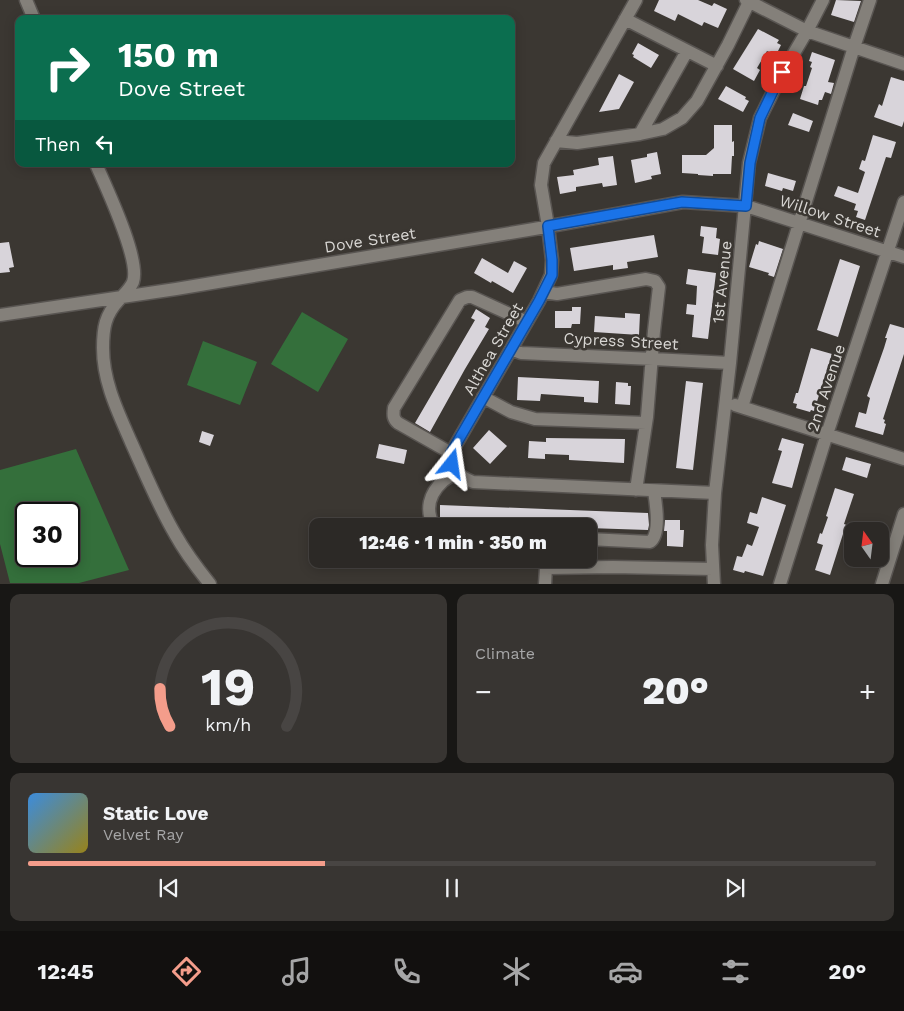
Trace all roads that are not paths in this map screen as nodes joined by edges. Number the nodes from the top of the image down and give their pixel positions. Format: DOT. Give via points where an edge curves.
graph roads {
  1 [pos="26,0"];
  2 [pos="636,0"];
  3 [pos="823,0"];
  4 [pos="870,0"];
  5 [pos="748,1"];
  6 [pos="32,15"];
  7 [pos="625,19"];
  8 [pos="807,31"];
  9 [pos="854,47"];
  10 [pos="687,51"];
  11 [pos="904,64"];
  12 [pos="717,66"];
  13 [pos="640,134"];
  14 [pos="556,141"];
  15 [pos="97,167"];
  16 [pos="904,202"];
  17 [pos="746,206"];
  18 [pos="799,223"];
  19 [pos="548,226"];
  20 [pos="888,252"];
  21 [pos="904,258"];
  22 [pos="543,292"];
  23 [pos="121,298"];
  24 [pos="0,315"];
  25 [pos="526,322"];
  26 [pos="511,349"];
  27 [pos="653,358"];
  28 [pos="730,363"];
  29 [pos="483,397"];
  30 [pos="726,402"];
  31 [pos="742,407"];
  32 [pos="646,423"];
  33 [pos="827,434"];
  34 [pos="451,453"];
  35 [pos="904,459"];
  36 [pos="457,473"];
  37 [pos="636,490"];
  38 [pos="654,491"];
  39 [pos="715,493"];
  40 [pos="904,514"];
  41 [pos="430,518"];
  42 [pos="597,539"];
  43 [pos="713,569"];
  44 [pos="210,584"];
  45 [pos="545,584"];
  46 [pos="714,584"];
  47 [pos="780,584"];
  48 [pos="882,584"];
  1 -- 6 [label="street"];
  2 -- 7 [label="street, Althea Street"];
  3 -- 8 [label="street, 1st Avenue"];
  4 -- 9 [label="street"];
  5 -- 8 [label="street"];
  5 -- 12 [label="street"];
  7 -- 10 [label="street"];
  7 -- 14 [label="street, Althea Street"];
  8 -- 9 [label="street"];
  8 -- 17 [label="street, 1st Avenue" via="782,72 760,118 750,163"];
  9 -- 11 [label="street"];
  9 -- 18 [label="street"];
  10 -- 12 [label="street"];
  10 -- 13 [label="street"];
  12 -- 13 [label="street" via="697,101 682,118 663,129"];
  13 -- 14 [label="street" via="577,143"];
  14 -- 19 [label="street, Althea Street" via="544,163 541,185"];
  15 -- 23 [label="street" via="132,259 134,278"];
  16 -- 20 [label="street, 2nd Avenue"];
  17 -- 18 [label="street, Willow Street"];
  17 -- 19 [label="street, Dove Street" via="682,202"];
  17 -- 28 [label="street, 1st Avenue"];
  18 -- 20 [label="street, Willow Street"];
  18 -- 31 [label="street"];
  19 -- 22 [label="street, Althea Street" via="552,275"];
  19 -- 23 [label="street, Dove Street"];
  20 -- 21 [label="street, Willow Street"];
  20 -- 33 [label="street, 2nd Avenue"];
  22 -- 25 [label="street, Althea Street"];
  22 -- 27 [label="street" via="557,294 646,279 655,281 660,287"];
  23 -- 24 [label="street, Dove Street"];
  23 -- 44 [label="street" via="112,307 105,324 104,356 109,388 167,520"];
  25 -- 26 [label="street, Althea Street"];
  25 -- 34 [label="street" via="472,297 460,300 394,408 394,420 398,424"];
  26 -- 27 [label="street, Cypress Street" via="521,353"];
  26 -- 29 [label="street, Althea Street"];
  27 -- 28 [label="street, Cypress Street"];
  27 -- 32 [label="street"];
  28 -- 30 [label="street, 1st Avenue"];
  29 -- 32 [label="street" via="511,412 535,419"];
  29 -- 34 [label="street, Althea Street"];
  30 -- 31 [label="street"];
  30 -- 39 [label="street, 1st Avenue"];
  31 -- 33 [label="street"];
  32 -- 37 [label="street"];
  33 -- 35 [label="street"];
  33 -- 47 [label="street, 2nd Avenue"];
  34 -- 36 [label="street"];
  36 -- 37 [label="street" via="473,482"];
  36 -- 41 [label="street" via="443,480 435,490 428,510"];
  37 -- 38 [label="street"];
  38 -- 39 [label="street"];
  38 -- 42 [label="street" via="654,539 650,542"];
  39 -- 43 [label="street, 1st Avenue"];
  40 -- 48 [label="street"];
  43 -- 45 [label="street" via="546,568"];
  43 -- 46 [label="street, 1st Avenue"];
}
